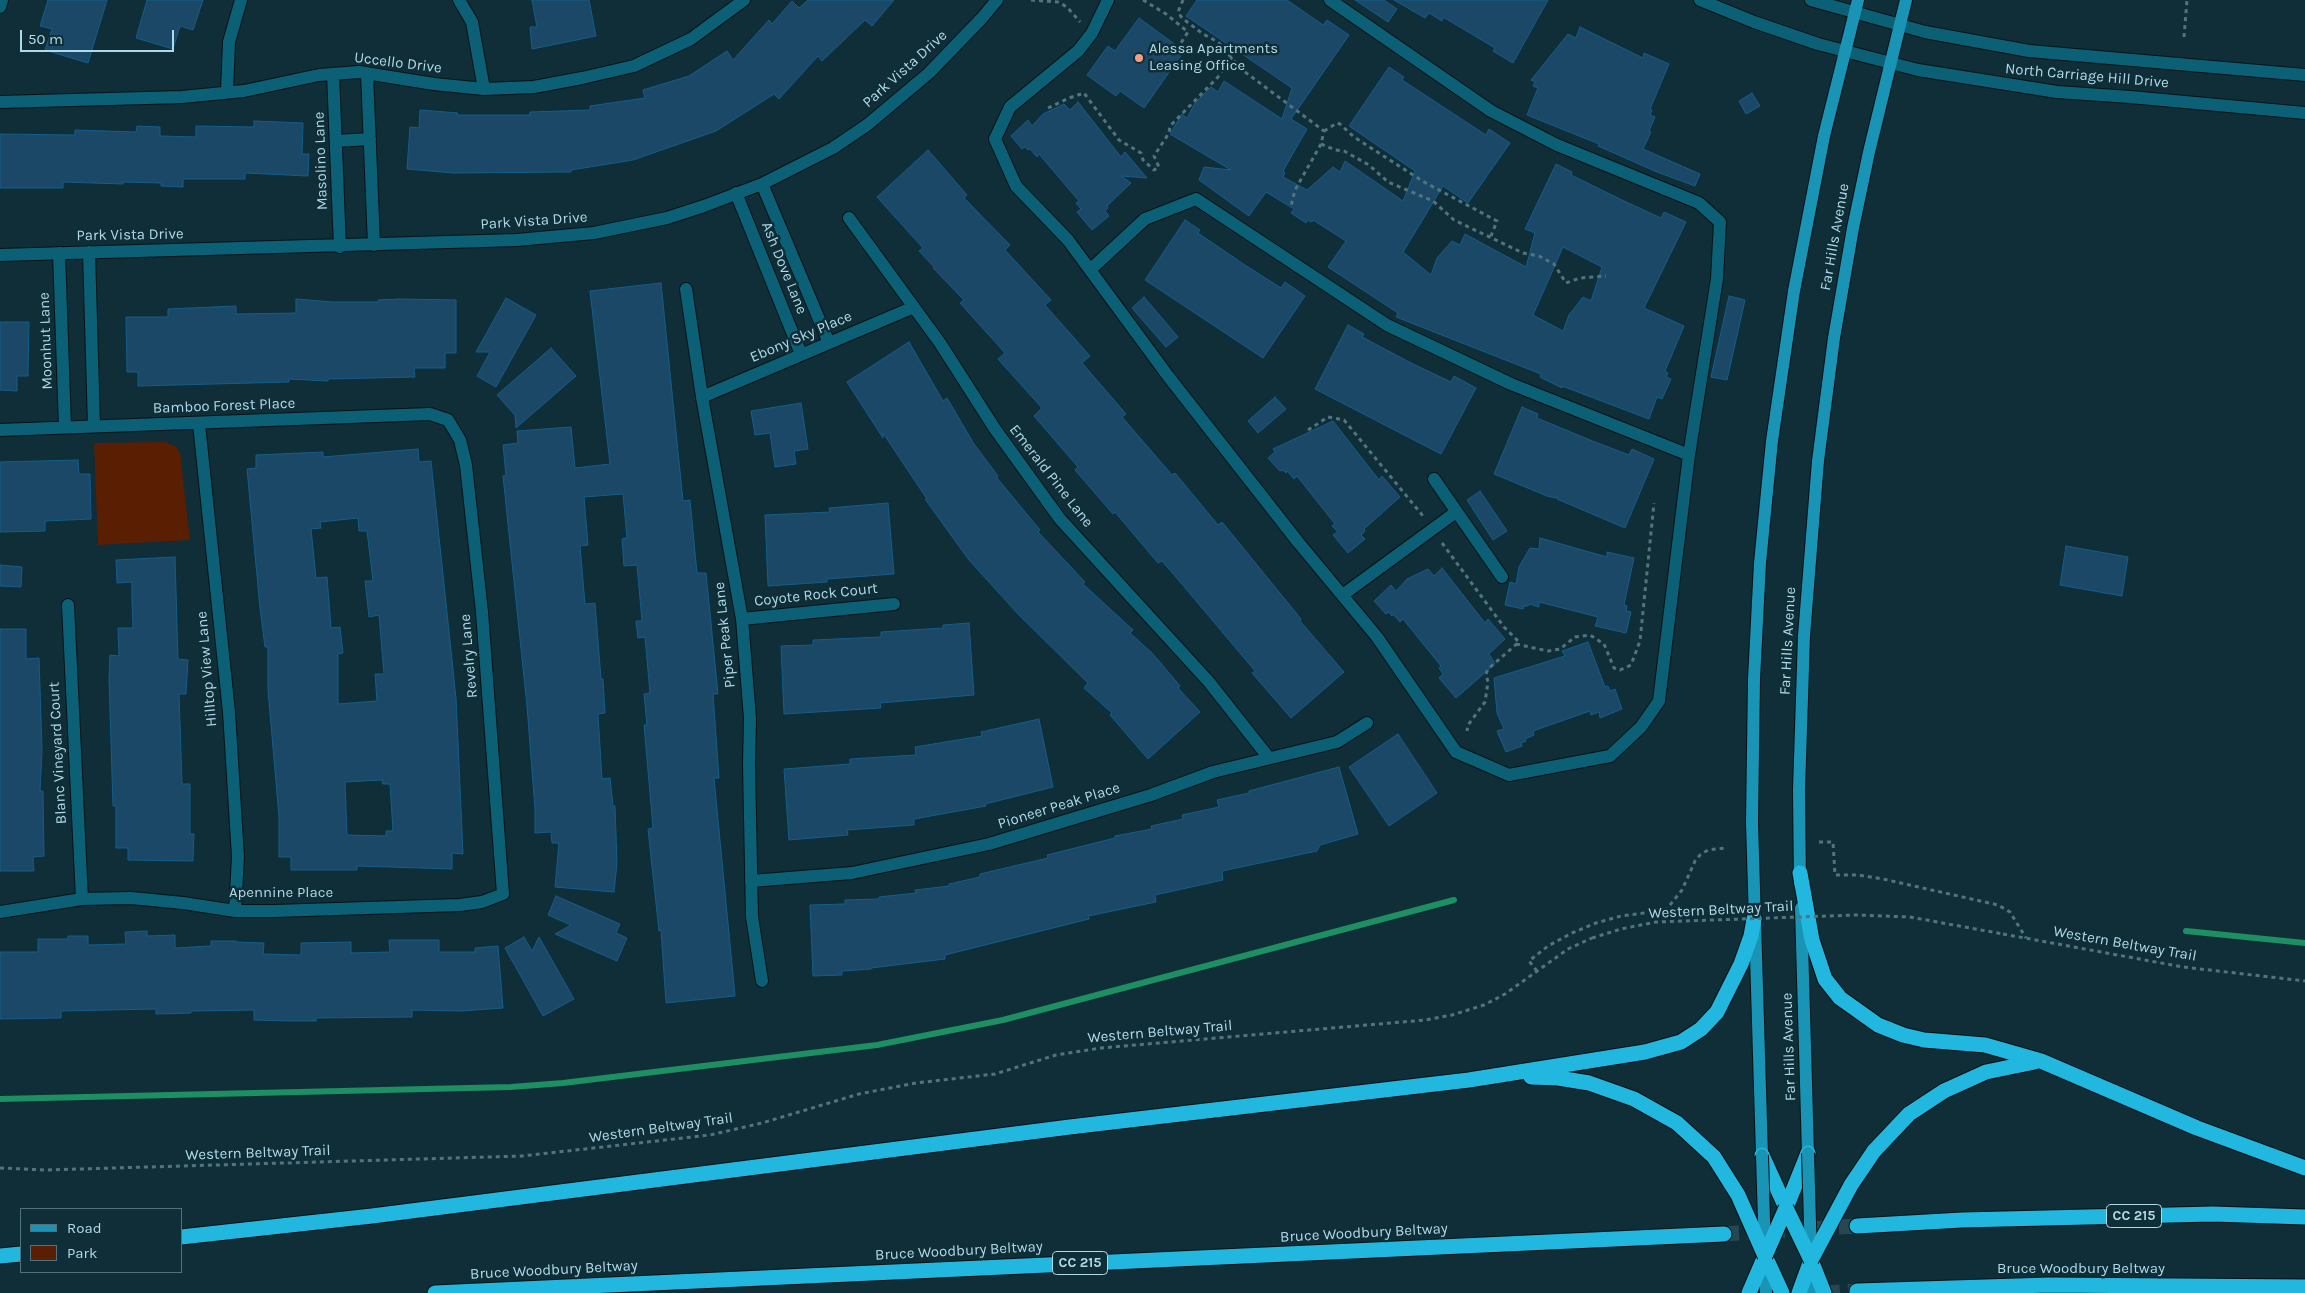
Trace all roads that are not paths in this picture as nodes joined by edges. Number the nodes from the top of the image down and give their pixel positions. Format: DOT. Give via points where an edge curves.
graph roads {
  1 [pos="2,0"];
  2 [pos="241,0"];
  3 [pos="459,0"];
  4 [pos="744,0"];
  5 [pos="997,0"];
  6 [pos="1330,0"];
  7 [pos="1700,0"];
  8 [pos="1811,0"];
  9 [pos="1906,0"];
  10 [pos="1102,2"];
  11 [pos="1856,6"];
  12 [pos="0,7"];
  13 [pos="1899,26"];
  14 [pos="1844,52"];
  15 [pos="1890,64"];
  16 [pos="367,73"];
  17 [pos="333,74"];
  18 [pos="2305,75"];
  19 [pos="484,89"];
  20 [pos="227,92"];
  21 [pos="0,102"];
  22 [pos="2305,113"];
  23 [pos="370,140"];
  24 [pos="336,141"];
  25 [pos="762,184"];
  26 [pos="736,193"];
  27 [pos="849,218"];
  28 [pos="374,245"];
  29 [pos="340,246"];
  30 [pos="90,252"];
  31 [pos="59,253"];
  32 [pos="0,255"];
  33 [pos="1090,270"];
  34 [pos="686,289"];
  35 [pos="914,307"];
  36 [pos="829,343"];
  37 [pos="801,354"];
  38 [pos="702,398"];
  39 [pos="448,420"];
  40 [pos="199,424"];
  41 [pos="94,426"];
  42 [pos="65,427"];
  43 [pos="0,430"];
  44 [pos="1689,455"];
  45 [pos="1434,478"];
  46 [pos="1456,512"];
  47 [pos="1502,577"];
  48 [pos="1344,594"];
  49 [pos="894,604"];
  50 [pos="68,606"];
  51 [pos="742,619"];
  52 [pos="1366,723"];
  53 [pos="1269,758"];
  54 [pos="1800,873"];
  55 [pos="752,881"];
  56 [pos="503,894"];
  57 [pos="82,899"];
  58 [pos="235,911"];
  59 [pos="0,912"];
  60 [pos="1754,919"];
  61 [pos="762,981"];
  62 [pos="2041,1062"];
  63 [pos="1469,1080"];
  64 [pos="1808,1153"];
  65 [pos="1762,1155"];
  66 [pos="2305,1168"];
  67 [pos="1786,1208"];
  68 [pos="2305,1217"];
  69 [pos="1858,1226"];
  70 [pos="1724,1234"];
  71 [pos="182,1237"];
  72 [pos="20,1254"];
  73 [pos="0,1256"];
  74 [pos="1765,1256"];
  75 [pos="1811,1260"];
  76 [pos="2049,1285"];
  77 [pos="2305,1287"];
  78 [pos="1857,1291"];
  79 [pos="435,1293"];
  80 [pos="1749,1293"];
  81 [pos="1766,1293"];
  82 [pos="1782,1293"];
  83 [pos="1799,1293"];
  84 [pos="1812,1293"];
  85 [pos="1824,1293"];
  86 [pos="2119,1293"];
  1 -- 12 [label="street"];
  2 -- 20 [label="street" via="229,42"];
  3 -- 19 [label="street" via="472,22"];
  4 -- 19 [label="street, Uccello Drive" via="691,39 634,66 534,86"];
  5 -- 25 [label="street, Park Vista Drive" via="929,74 896,102 833,148"];
  6 -- 44 [label="street" via="1491,111 1557,145 1699,203 1720,222 1717,279"];
  7 -- 14 [label="street, North Carriage Hill Drive"];
  8 -- 11 [label="street, North Carriage Hill Drive"];
  9 -- 13 [label="main road, Far Hills Avenue"];
  10 -- 33 [label="street" via="1092,33 1078,51 1010,107 994,140 1016,186 1068,240"];
  11 -- 13 [label="street, North Carriage Hill Drive" via="1876,19"];
  11 -- 14 [label="main road, Far Hills Avenue"];
  13 -- 15 [label="main road, Far Hills Avenue"];
  13 -- 18 [label="street, North Carriage Hill Drive" via="2050,54"];
  14 -- 15 [label="street, North Carriage Hill Drive"];
  14 -- 60 [label="main road, Far Hills Avenue" via="1804,233 1772,441 1760,563 1754,679"];
  15 -- 22 [label="street, North Carriage Hill Drive" via="2031,89"];
  15 -- 54 [label="main road, Far Hills Avenue" via="1852,228 1818,461 1804,636 1799,780"];
  16 -- 17 [label="street, Uccello Drive"];
  16 -- 19 [label="street, Uccello Drive"];
  16 -- 23 [label="street"];
  17 -- 20 [label="street, Uccello Drive"];
  17 -- 24 [label="street, Masolino Lane"];
  20 -- 21 [label="street, Uccello Drive" via="182,97"];
  23 -- 24 [label="street"];
  23 -- 28 [label="street"];
  24 -- 29 [label="street, Masolino Lane"];
  25 -- 26 [label="street, Park Vista Drive"];
  25 -- 36 [label="street, Ash Dove Lane"];
  26 -- 28 [label="street, Park Vista Drive" via="667,218 594,233 517,240"];
  26 -- 37 [label="street, Ash Dove Lane"];
  27 -- 35 [label="street, Emerald Pine Lane"];
  28 -- 29 [label="street, Park Vista Drive"];
  29 -- 30 [label="street, Park Vista Drive"];
  30 -- 31 [label="street, Park Vista Drive"];
  30 -- 41 [label="street"];
  31 -- 32 [label="street, Park Vista Drive"];
  31 -- 42 [label="street, Moonhut Lane"];
  33 -- 44 [label="street" via="1145,219 1196,199 1387,325 1511,384"];
  33 -- 48 [label="street" via="1298,542"];
  34 -- 38 [label="street, Piper Peak Lane"];
  35 -- 36 [label="street, Ebony Sky Place"];
  35 -- 53 [label="street, Emerald Pine Lane" via="995,430 1060,519 1209,682"];
  36 -- 37 [label="street, Ebony Sky Place"];
  37 -- 38 [label="street, Ebony Sky Place"];
  38 -- 51 [label="street, Piper Peak Lane"];
  39 -- 40 [label="street, Bamboo Forest Place" via="430,414"];
  39 -- 56 [label="street, Revelry Lane" via="460,440 466,465 482,612"];
  40 -- 41 [label="street, Bamboo Forest Place"];
  40 -- 58 [label="street, Hilltop View Lane" via="229,712 238,857"];
  41 -- 42 [label="street, Bamboo Forest Place"];
  42 -- 43 [label="street, Bamboo Forest Place"];
  44 -- 48 [label="street" via="1659,701 1641,726 1610,756 1509,775 1456,752"];
  45 -- 46 [label="street"];
  46 -- 47 [label="street"];
  46 -- 48 [label="street"];
  49 -- 51 [label="street, Coyote Rock Court"];
  50 -- 57 [label="street, Blanc Vineyard Court"];
  51 -- 55 [label="street, Piper Peak Lane" via="750,718"];
  52 -- 53 [label="street, Pioneer Peak Place" via="1337,742"];
  53 -- 55 [label="street, Pioneer Peak Place" via="1213,772 1150,795 989,844 852,873"];
  54 -- 62 [label="highway" via="1809,926 1822,972 1829,986 1848,1005 1878,1025 1903,1035 1936,1042 1985,1044"];
  54 -- 64 [label="main road, Far Hills Avenue"];
  55 -- 61 [label="street, Piper Peak Lane" via="752,917"];
  56 -- 58 [label="street, Apennine Place" via="482,902 440,906"];
  57 -- 58 [label="street, Apennine Place" via="131,898"];
  57 -- 59 [label="street, Apennine Place"];
  60 -- 63 [label="highway" via="1746,951 1723,1003 1701,1029 1680,1042 1645,1052"];
  60 -- 65 [label="main road, Far Hills Avenue"];
  62 -- 66 [label="highway" via="2197,1128"];
  62 -- 75 [label="highway, bridge" via="2001,1068 1957,1084 1909,1114 1874,1151 1844,1196"];
  63 -- 71 [label="highway"];
  63 -- 74 [label="highway, bridge" via="1540,1077 1574,1080 1634,1099 1670,1119 1714,1157 1738,1195"];
  64 -- 67 [label="highway, bridge"];
  64 -- 75 [label="main road, Far Hills Avenue, bridge"];
  65 -- 67 [label="highway, bridge"];
  65 -- 74 [label="main road, Far Hills Avenue, bridge"];
  67 -- 74 [label="highway, bridge"];
  67 -- 75 [label="highway, bridge"];
  68 -- 69 [label="highway, CC 215" via="2174,1215"];
  70 -- 79 [label="highway, Bruce Woodbury Beltway / CC 215"];
  72 -- 73 [label="highway"];
  74 -- 80 [label="highway"];
  74 -- 81 [label="main road, Far Hills Avenue"];
  74 -- 82 [label="highway"];
  75 -- 83 [label="highway"];
  75 -- 84 [label="main road, Far Hills Avenue"];
  75 -- 85 [label="highway"];
  76 -- 77 [label="highway, Bruce Woodbury Beltway"];
  76 -- 78 [label="highway, Bruce Woodbury Beltway"];
  76 -- 86 [label="highway"];
}
